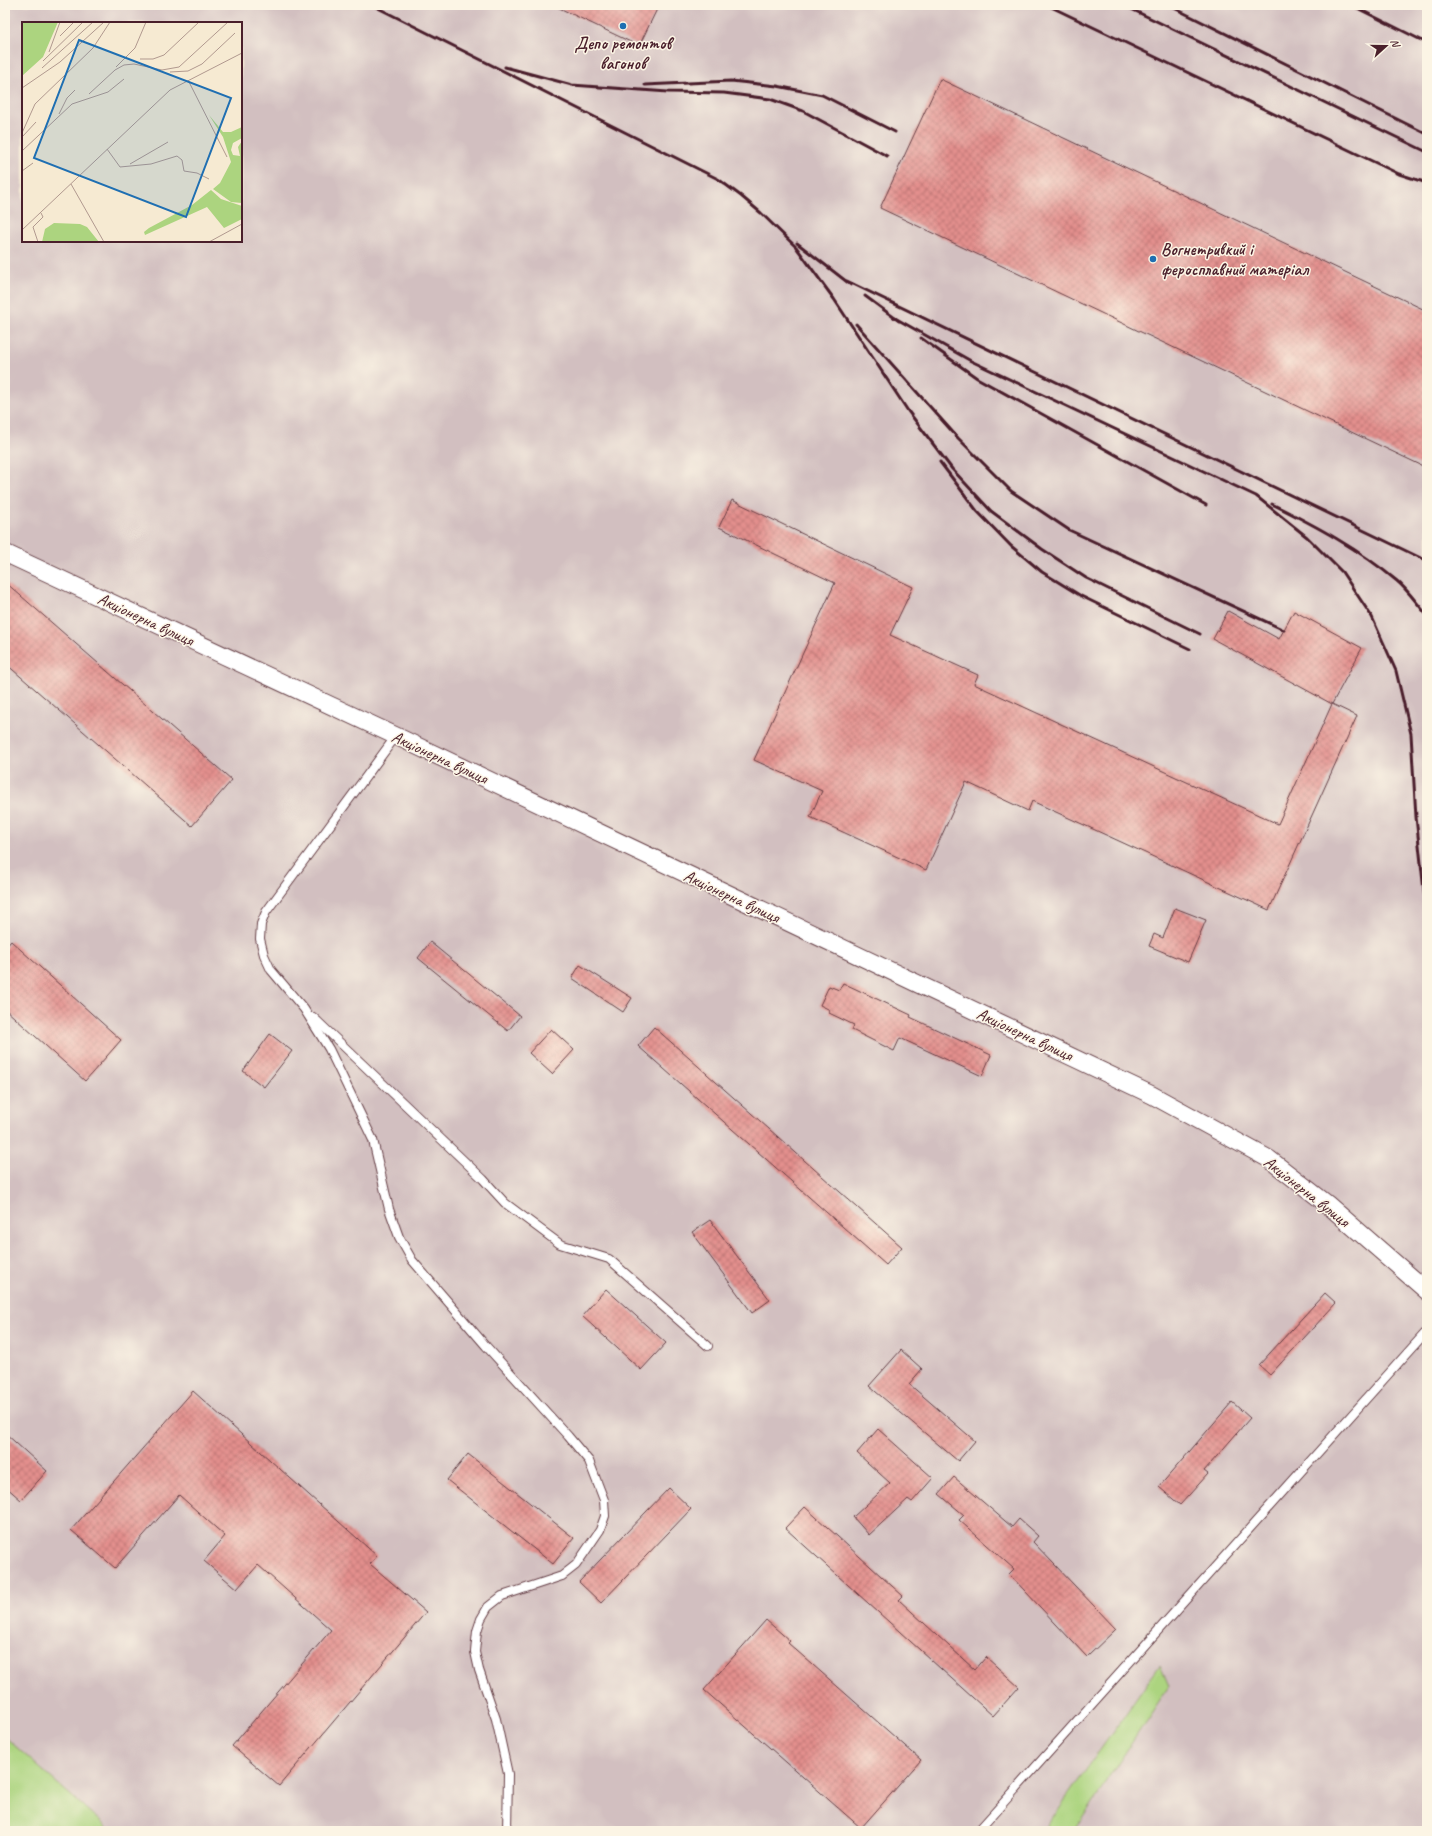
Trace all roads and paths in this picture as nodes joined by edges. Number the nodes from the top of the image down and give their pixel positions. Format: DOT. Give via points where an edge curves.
graph roads {
  1 [pos="5,553"];
  2 [pos="396,736"];
  3 [pos="304,1009"];
  4 [pos="1427,1291"];
  5 [pos="1427,1332"];
  6 [pos="708,1346"];
  7 [pos="507,1831"];
  8 [pos="978,1831"];
  1 -- 2 [label="street, Акціонерна вулиця"];
  2 -- 3 [label="lane" via="266,912 261,924 260,939 271,970"];
  2 -- 4 [label="street, Акціонерна вулиця" via="1158,1098 1269,1159 1327,1204"];
  3 -- 6 [label="lane" via="505,1203 560,1244 609,1259"];
  3 -- 7 [label="lane" via="329,1049 373,1140 389,1209 399,1237 409,1254 486,1346 589,1461 604,1500 605,1516 600,1530 576,1565 562,1576 502,1596 488,1607 477,1631 475,1652 496,1719 508,1774"];
  5 -- 8 [label="lane"];
}
